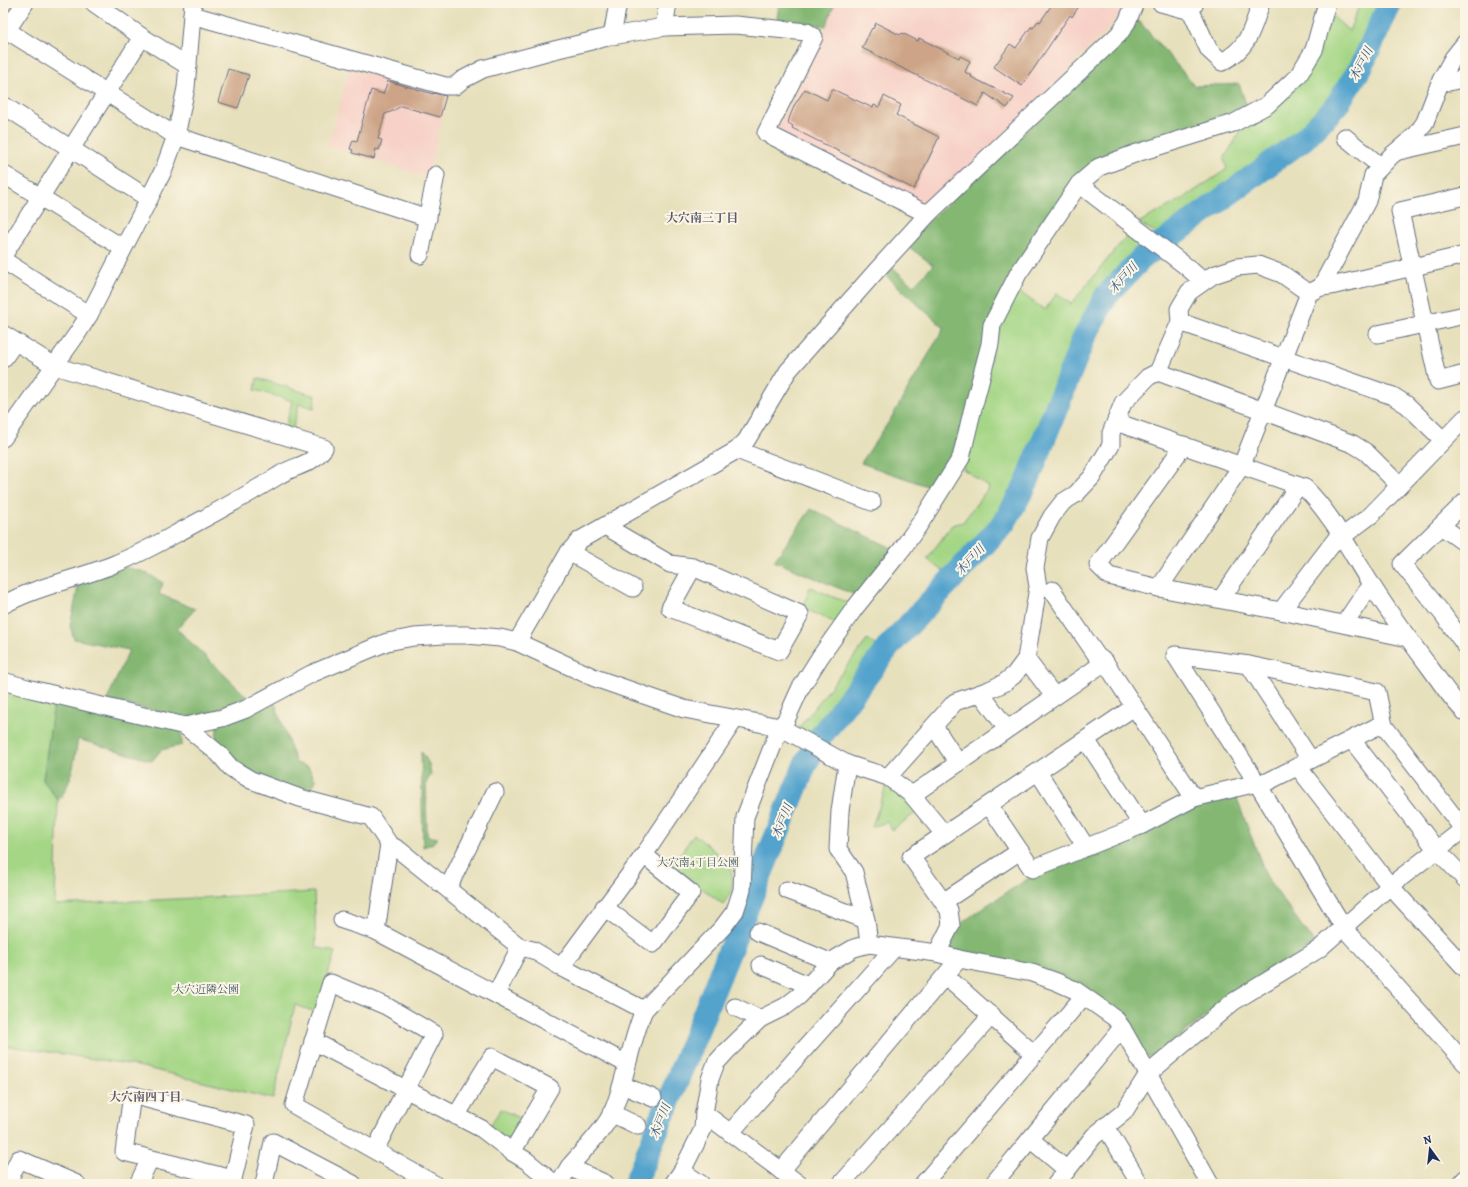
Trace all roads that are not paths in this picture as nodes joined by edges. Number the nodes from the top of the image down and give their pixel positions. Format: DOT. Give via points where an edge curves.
graph roads {
  1 [pos="25,3"];
  2 [pos="94,3"];
  3 [pos="618,3"];
  4 [pos="668,3"];
  5 [pos="1135,3"];
  6 [pos="1161,3"];
  7 [pos="1261,3"];
  8 [pos="1327,3"];
  9 [pos="1193,7"];
  10 [pos="192,9"];
  11 [pos="118,11"];
  12 [pos="664,27"];
  13 [pos="4,32"];
  14 [pos="612,36"];
  15 [pos="142,37"];
  16 [pos="1465,43"];
  17 [pos="188,66"];
  18 [pos="105,93"];
  19 [pos="3,105"];
  20 [pos="176,136"];
  21 [pos="1465,136"];
  22 [pos="1345,137"];
  23 [pos="71,148"];
  24 [pos="1396,152"];
  25 [pos="1380,166"];
  26 [pos="3,174"];
  27 [pos="436,175"];
  28 [pos="1079,184"];
  29 [pos="1465,196"];
  30 [pos="40,197"];
  31 [pos="150,199"];
  32 [pos="929,212"];
  33 [pos="428,218"];
  34 [pos="123,248"];
  35 [pos="420,255"];
  36 [pos="1465,255"];
  37 [pos="3,256"];
  38 [pos="3,260"];
  39 [pos="1413,266"];
  40 [pos="1195,274"];
  41 [pos="1315,290"];
  42 [pos="89,315"];
  43 [pos="1465,315"];
  44 [pos="1180,322"];
  45 [pos="1425,324"];
  46 [pos="1378,334"];
  47 [pos="9,338"];
  48 [pos="3,359"];
  49 [pos="1282,359"];
  50 [pos="55,366"];
  51 [pos="1158,372"];
  52 [pos="1465,374"];
  53 [pos="1262,412"];
  54 [pos="1465,418"];
  55 [pos="1116,422"];
  56 [pos="3,438"];
  57 [pos="1443,440"];
  58 [pos="1184,445"];
  59 [pos="737,450"];
  60 [pos="1242,465"];
  61 [pos="1399,485"];
  62 [pos="1298,486"];
  63 [pos="872,502"];
  64 [pos="1465,502"];
  65 [pos="606,526"];
  66 [pos="1441,526"];
  67 [pos="1343,536"];
  68 [pos="1465,543"];
  69 [pos="569,552"];
  70 [pos="693,567"];
  71 [pos="1371,584"];
  72 [pos="633,588"];
  73 [pos="1159,588"];
  74 [pos="1052,590"];
  75 [pos="1221,599"];
  76 [pos="3,605"];
  77 [pos="1281,611"];
  78 [pos="1344,624"];
  79 [pos="1408,638"];
  80 [pos="1464,640"];
  81 [pos="517,642"];
  82 [pos="1026,659"];
  83 [pos="1105,662"];
  84 [pos="1249,665"];
  85 [pos="3,681"];
  86 [pos="1054,696"];
  87 [pos="985,699"];
  88 [pos="1134,707"];
  89 [pos="1464,709"];
  90 [pos="735,719"];
  91 [pos="185,726"];
  92 [pos="934,726"];
  93 [pos="1384,726"];
  94 [pos="780,727"];
  95 [pos="1007,728"];
  96 [pos="1086,740"];
  97 [pos="1352,740"];
  98 [pos="958,763"];
  99 [pos="1304,763"];
  100 [pos="847,764"];
  101 [pos="1038,772"];
  102 [pos="888,777"];
  103 [pos="1257,783"];
  104 [pos="495,792"];
  105 [pos="912,795"];
  106 [pos="1194,798"];
  107 [pos="989,805"];
  108 [pos="1142,825"];
  109 [pos="1464,829"];
  110 [pos="944,834"];
  111 [pos="389,844"];
  112 [pos="1086,847"];
  113 [pos="1436,849"];
  114 [pos="1020,851"];
  115 [pos="644,855"];
  116 [pos="1465,879"];
  117 [pos="1390,886"];
  118 [pos="448,888"];
  119 [pos="787,890"];
  120 [pos="943,902"];
  121 [pos="604,907"];
  122 [pos="342,920"];
  123 [pos="866,920"];
  124 [pos="1344,928"];
  125 [pos="376,931"];
  126 [pos="758,932"];
  127 [pos="869,944"];
  128 [pos="520,947"];
  129 [pos="894,948"];
  130 [pos="937,953"];
  131 [pos="959,959"];
  132 [pos="830,962"];
  133 [pos="761,964"];
  134 [pos="561,967"];
  135 [pos="1465,968"];
  136 [pos="946,976"];
  137 [pos="808,985"];
  138 [pos="496,994"];
  139 [pos="1083,997"];
  140 [pos="735,1007"];
  141 [pos="644,1010"];
  142 [pos="992,1016"];
  143 [pos="760,1019"];
  144 [pos="1122,1028"];
  145 [pos="313,1041"];
  146 [pos="1034,1054"];
  147 [pos="1465,1063"];
  148 [pos="627,1064"];
  149 [pos="1148,1074"];
  150 [pos="622,1085"];
  151 [pos="406,1089"];
  152 [pos="653,1098"];
  153 [pos="611,1113"];
  154 [pos="704,1114"];
  155 [pos="456,1116"];
  156 [pos="638,1126"];
  157 [pos="1105,1126"];
  158 [pos="730,1133"];
  159 [pos="1030,1139"];
  160 [pos="375,1150"];
  161 [pos="512,1152"];
  162 [pos="150,1159"];
  163 [pos="569,1167"];
  164 [pos="1067,1170"];
  165 [pos="781,1171"];
  166 [pos="203,1178"];
  167 [pos="678,1178"];
  168 [pos="1465,1179"];
  169 [pos="1133,1180"];
  170 [pos="7,1184"];
  171 [pos="77,1184"];
  172 [pos="138,1184"];
  173 [pos="264,1184"];
  174 [pos="353,1184"];
  175 [pos="434,1184"];
  176 [pos="555,1184"];
  177 [pos="558,1184"];
  178 [pos="606,1184"];
  179 [pos="701,1184"];
  180 [pos="799,1184"];
  181 [pos="841,1184"];
  182 [pos="922,1184"];
  183 [pos="993,1184"];
  184 [pos="1056,1184"];
  185 [pos="1210,1184"];
  186 [pos="1461,1184"];
  1 -- 13 [label="street"];
  2 -- 11 [label="street"];
  3 -- 14 [label="street"];
  4 -- 12 [label="street"];
  5 -- 32 [label="street" via="1119,34"];
  6 -- 9 [label="street"];
  7 -- 9 [label="street" via="1246,42 1222,62 1209,50"];
  8 -- 28 [label="street" via="1314,50 1298,76 1267,105 1234,123 1099,167"];
  10 -- 14 [label="street" via="445,86 455,86 483,69"];
  10 -- 17 [label="street"];
  11 -- 15 [label="street"];
  12 -- 14 [label="street"];
  12 -- 32 [label="street" via="735,25 808,32 814,37 766,133 921,211"];
  13 -- 18 [label="street"];
  15 -- 17 [label="street"];
  15 -- 18 [label="street"];
  16 -- 24 [label="street" via="1441,80 1425,122 1417,134"];
  17 -- 20 [label="street"];
  18 -- 20 [label="street"];
  18 -- 23 [label="street"];
  19 -- 23 [label="street"];
  20 -- 31 [label="street"];
  20 -- 33 [label="street"];
  21 -- 24 [label="street"];
  22 -- 25 [label="street"];
  23 -- 30 [label="street"];
  23 -- 31 [label="street"];
  24 -- 25 [label="street"];
  25 -- 41 [label="street" via="1373,175 1367,201"];
  26 -- 30 [label="street"];
  27 -- 33 [label="street"];
  28 -- 40 [label="street"];
  28 -- 94 [label="street" via="1018,274 992,326 990,344 961,458 902,549 820,657"];
  29 -- 39 [label="street" via="1400,211"];
  30 -- 34 [label="street"];
  30 -- 37 [label="street"];
  31 -- 34 [label="street"];
  32 -- 59 [label="street" via="788,372 746,441"];
  33 -- 35 [label="street"];
  34 -- 42 [label="street"];
  36 -- 39 [label="street"];
  38 -- 42 [label="street"];
  39 -- 41 [label="street"];
  39 -- 45 [label="street"];
  40 -- 41 [label="street" via="1213,275 1237,267 1258,265"];
  40 -- 44 [label="street" via="1189,292 1179,309"];
  41 -- 49 [label="street"];
  42 -- 50 [label="street"];
  43 -- 45 [label="street"];
  44 -- 49 [label="street"];
  44 -- 51 [label="street"];
  45 -- 46 [label="street"];
  45 -- 52 [label="street" via="1438,381"];
  47 -- 48 [label="street"];
  47 -- 50 [label="street"];
  49 -- 53 [label="street"];
  49 -- 57 [label="street" via="1393,396 1407,405"];
  50 -- 56 [label="street"];
  50 -- 76 [label="street" via="324,448 308,463 281,474 240,500 126,560 30,592"];
  51 -- 53 [label="street"];
  51 -- 55 [label="street" via="1148,377 1123,403"];
  53 -- 60 [label="street"];
  53 -- 61 [label="street" via="1353,444 1366,452"];
  54 -- 57 [label="street"];
  55 -- 58 [label="street"];
  55 -- 82 [label="street" via="1110,433 1111,445 1092,477 1076,494 1063,502 1040,538 1035,568 1038,587"];
  57 -- 61 [label="street"];
  58 -- 60 [label="street"];
  58 -- 73 [label="street" via="1098,565 1109,576"];
  59 -- 63 [label="street"];
  59 -- 65 [label="street"];
  60 -- 62 [label="street"];
  60 -- 73 [label="street"];
  61 -- 67 [label="street" via="1371,515"];
  62 -- 67 [label="street" via="1305,488 1317,500"];
  62 -- 75 [label="street"];
  64 -- 66 [label="street"];
  65 -- 69 [label="street" via="580,540"];
  65 -- 70 [label="street" via="670,564"];
  66 -- 68 [label="street"];
  66 -- 80 [label="street" via="1402,564"];
  67 -- 71 [label="street"];
  67 -- 77 [label="street" via="1336,539"];
  69 -- 72 [label="street"];
  69 -- 81 [label="street"];
  70 -- 70 [label="street" via="800,614 779,651 670,608"];
  71 -- 78 [label="street"];
  71 -- 79 [label="street"];
  73 -- 75 [label="street"];
  74 -- 83 [label="street" via="1097,656"];
  75 -- 77 [label="street"];
  77 -- 78 [label="street"];
  78 -- 79 [label="street"];
  79 -- 89 [label="street" via="1454,702"];
  81 -- 90 [label="street" via="595,678 684,709"];
  81 -- 91 [label="street" via="466,634 414,637 387,642 311,674 246,709 222,718"];
  82 -- 86 [label="street"];
  82 -- 92 [label="street" via="1004,684 955,702"];
  83 -- 86 [label="street"];
  83 -- 88 [label="street"];
  84 -- 93 [label="street" via="1377,692"];
  84 -- 99 [label="street"];
  84 -- 103 [label="street" via="1174,655"];
  85 -- 91 [label="street"];
  86 -- 95 [label="street"];
  87 -- 95 [label="street"];
  88 -- 96 [label="street"];
  88 -- 106 [label="street"];
  90 -- 94 [label="street"];
  90 -- 115 [label="street"];
  91 -- 111 [label="street" via="219,754 231,768 251,780 300,798 371,817"];
  92 -- 98 [label="street"];
  92 -- 102 [label="street"];
  93 -- 97 [label="street" via="1376,727"];
  93 -- 109 [label="street"];
  94 -- 100 [label="street"];
  94 -- 141 [label="street" via="746,817 742,890 735,911"];
  95 -- 98 [label="street"];
  96 -- 101 [label="street"];
  96 -- 108 [label="street"];
  97 -- 99 [label="street"];
  97 -- 113 [label="street"];
  98 -- 105 [label="street"];
  99 -- 103 [label="street" via="1267,782"];
  99 -- 117 [label="street"];
  100 -- 102 [label="street"];
  100 -- 123 [label="street" via="840,811 838,849 854,872"];
  101 -- 107 [label="street"];
  101 -- 112 [label="street"];
  102 -- 105 [label="street"];
  103 -- 106 [label="street"];
  103 -- 124 [label="street"];
  104 -- 118 [label="street"];
  105 -- 110 [label="street"];
  106 -- 108 [label="street"];
  107 -- 110 [label="street"];
  107 -- 114 [label="street"];
  108 -- 112 [label="street"];
  109 -- 113 [label="street"];
  110 -- 120 [label="street" via="911,857"];
  111 -- 118 [label="street"];
  111 -- 125 [label="street"];
  112 -- 114 [label="street" via="1032,869"];
  113 -- 116 [label="street"];
  113 -- 117 [label="street"];
  114 -- 120 [label="street"];
  115 -- 121 [label="street"];
  115 -- 121 [label="street" via="691,893 653,944"];
  117 -- 124 [label="street"];
  117 -- 135 [label="street"];
  118 -- 128 [label="street"];
  119 -- 123 [label="street"];
  120 -- 130 [label="street" via="949,910 951,925"];
  121 -- 134 [label="street"];
  122 -- 125 [label="street"];
  123 -- 127 [label="street"];
  124 -- 147 [label="street"];
  124 -- 149 [label="street" via="1319,949 1233,1002"];
  125 -- 138 [label="street"];
  126 -- 132 [label="street"];
  127 -- 129 [label="street"];
  127 -- 132 [label="street" via="854,948"];
  128 -- 134 [label="street" via="533,950"];
  128 -- 138 [label="street"];
  129 -- 130 [label="street"];
  129 -- 158 [label="street"];
  130 -- 131 [label="street"];
  131 -- 136 [label="street"];
  131 -- 139 [label="street" via="1032,973 1075,990"];
  132 -- 137 [label="street"];
  133 -- 137 [label="street"];
  134 -- 141 [label="street"];
  136 -- 142 [label="street"];
  136 -- 165 [label="street"];
  137 -- 143 [label="street" via="786,1006"];
  138 -- 148 [label="street"];
  139 -- 144 [label="street" via="1115,1018"];
  139 -- 146 [label="street"];
  140 -- 143 [label="street"];
  141 -- 148 [label="street"];
  142 -- 146 [label="street"];
  142 -- 181 [label="street"];
  143 -- 154 [label="street" via="716,1063 710,1079"];
  144 -- 149 [label="street"];
  144 -- 159 [label="street"];
  145 -- 151 [label="street"];
  145 -- 151 [label="street" via="331,983 386,1006 434,1034"];
  145 -- 160 [label="street" via="294,1105"];
  146 -- 182 [label="street"];
  148 -- 150 [label="street"];
  149 -- 157 [label="street" via="1124,1112"];
  149 -- 185 [label="street"];
  150 -- 152 [label="street"];
  150 -- 153 [label="street"];
  151 -- 155 [label="street"];
  151 -- 160 [label="street"];
  153 -- 156 [label="street"];
  153 -- 163 [label="street" via="597,1136"];
  154 -- 158 [label="street"];
  154 -- 167 [label="street" via="703,1128"];
  155 -- 161 [label="street" via="482,1129"];
  155 -- 161 [label="street" via="492,1057 550,1088"];
  157 -- 164 [label="street"];
  157 -- 169 [label="street"];
  158 -- 165 [label="street"];
  159 -- 164 [label="street"];
  159 -- 183 [label="street"];
  160 -- 175 [label="street"];
  161 -- 176 [label="street"];
  162 -- 166 [label="street"];
  162 -- 166 [label="street" via="124,1152 132,1095 246,1125 233,1179"];
  162 -- 172 [label="street"];
  163 -- 177 [label="street"];
  163 -- 178 [label="street"];
  164 -- 184 [label="street"];
  165 -- 180 [label="street"];
  167 -- 179 [label="street"];
  168 -- 186 [label="street"];
  170 -- 171 [label="street" via="19,1160"];
  173 -- 174 [label="street" via="273,1142"];
}
